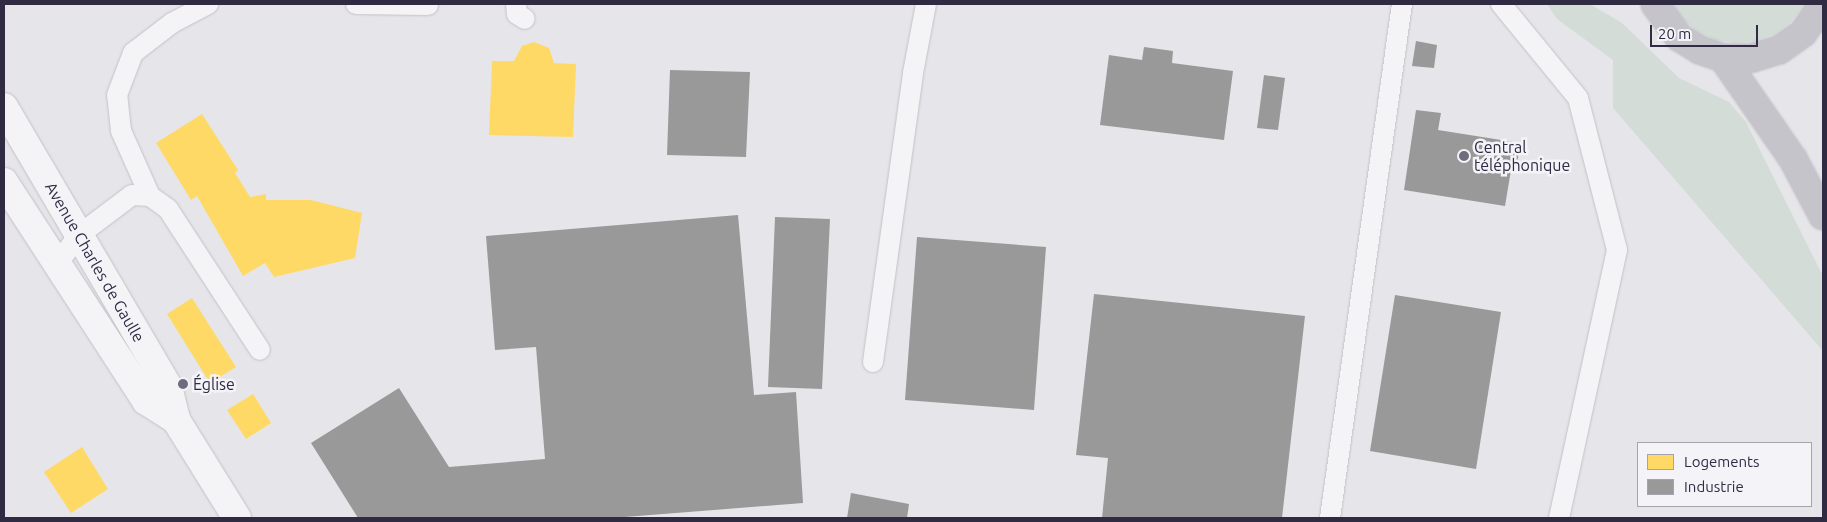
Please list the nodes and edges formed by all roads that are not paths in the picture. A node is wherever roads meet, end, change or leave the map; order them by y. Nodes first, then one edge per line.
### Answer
1 (208, 4) edge
2 (356, 4) edge
3 (926, 4) edge
4 (1402, 4) edge
5 (1501, 4) edge
6 (428, 5) edge
7 (1651, 7) edge
8 (1822, 7) edge
9 (1823, 41) edge
10 (1723, 58) junction
11 (4, 107) edge
12 (4, 182) edge
13 (150, 196) junction
14 (1823, 216) edge
15 (79, 235) junction
16 (57, 264) junction
17 (260, 350) dead end
18 (873, 362) dead end
19 (176, 420) junction
20 (237, 518) edge
21 (1330, 518) edge
22 (1559, 518) edge

1 - 13 lane
2 - 6 lane
3 - 18 lane
4 - 21 lane
5 - 22 lane
7 - 10 main road
8 - 9 main road
8 - 10 main road
10 - 14 main road
11 - 15 street, Avenue Charles de Gaulle
12 - 16 street, Avenue Charles de Gaulle
13 - 15 lane
13 - 17 lane
15 - 16 lane
15 - 19 street, Avenue Charles de Gaulle
16 - 19 street, Avenue Charles de Gaulle
19 - 20 street, Avenue Charles de Gaulle

